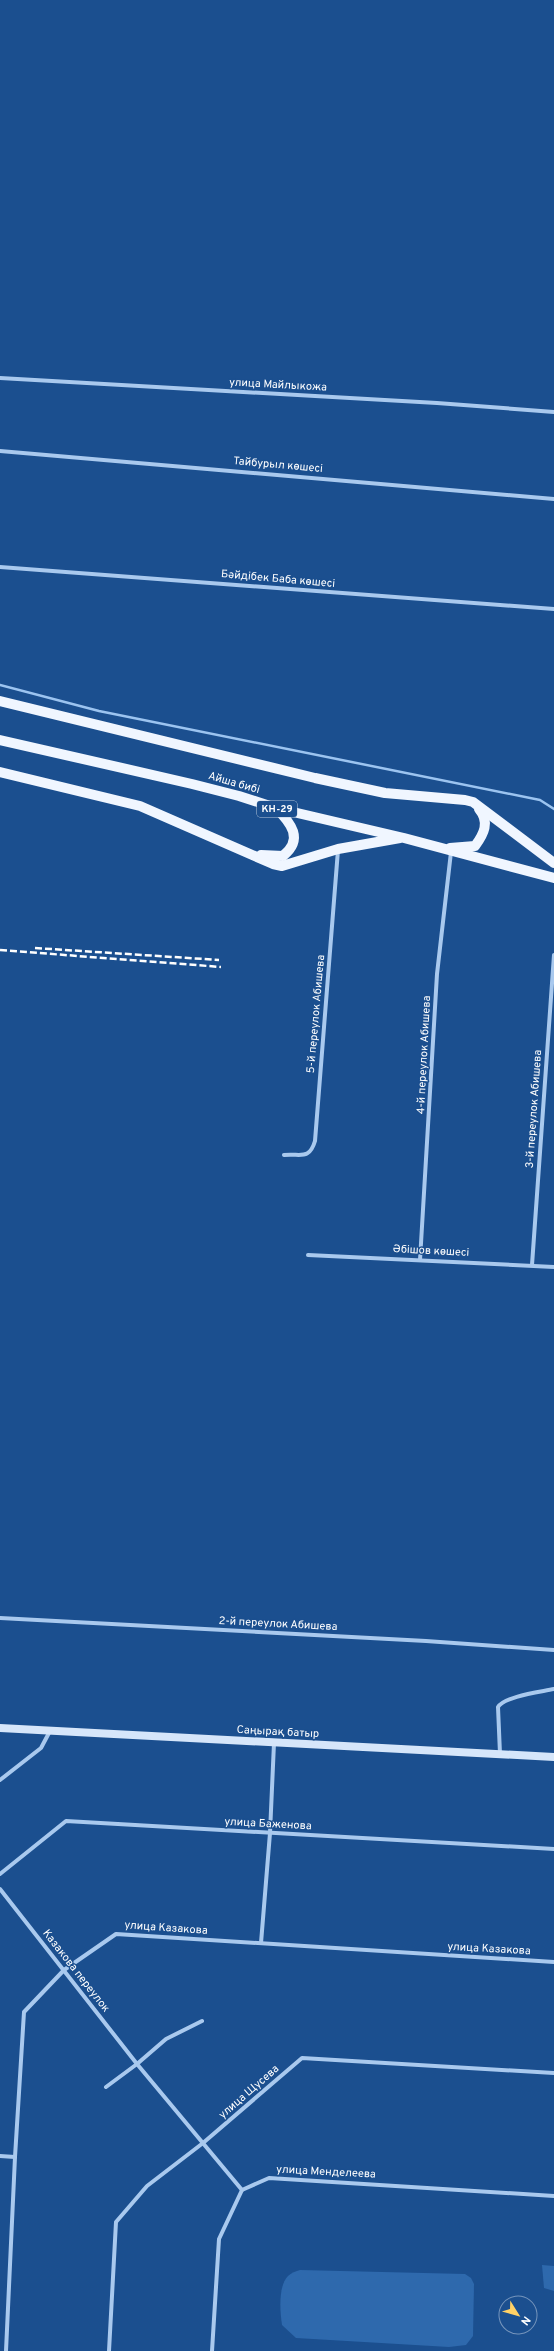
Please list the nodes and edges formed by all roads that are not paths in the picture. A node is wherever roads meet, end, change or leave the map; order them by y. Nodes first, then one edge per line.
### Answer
1 (0, 378) edge
2 (554, 412) edge
3 (0, 451) edge
4 (554, 499) edge
5 (0, 567) edge
6 (554, 609) edge
7 (0, 701) edge
8 (0, 740) edge
9 (0, 772) edge
10 (473, 802) junction
11 (276, 808) junction
12 (404, 838) junction
13 (338, 849) junction
14 (447, 850) junction
15 (248, 853) junction
16 (554, 863) edge
17 (554, 878) edge
18 (554, 955) edge
19 (284, 1155) dead end
20 (308, 1255) dead end
21 (420, 1260) junction
22 (532, 1265) junction
23 (554, 1267) edge
24 (0, 1618) edge
25 (554, 1650) edge
26 (554, 1689) edge
27 (0, 1728) edge
28 (50, 1730) junction
29 (274, 1743) junction
30 (500, 1754) junction
31 (554, 1757) edge
32 (0, 1780) edge
33 (270, 1833) junction
34 (554, 1849) edge
35 (0, 1874) edge
36 (0, 1889) edge
37 (261, 1943) junction
38 (554, 1962) edge
39 (64, 1970) junction
40 (202, 2021) dead end
41 (137, 2064) junction
42 (554, 2073) edge
43 (106, 2087) dead end
44 (203, 2143) junction
45 (0, 2156) edge
46 (15, 2157) junction
47 (242, 2190) junction
48 (554, 2196) edge
49 (6, 2351) edge
50 (109, 2351) edge
51 (212, 2351) edge

1 - 2 street, улица Майлыкожа
3 - 4 street, Тайбурыл көшесі
5 - 6 street, Бәйдібек Баба көшесі
7 - 10 main road
8 - 11 main road, Айша бибі / КН-29
9 - 15 main road
10 - 14 main road
10 - 16 main road
11 - 12 main road, Айша бибі / КН-29
11 - 15 main road
12 - 13 main road
12 - 14 main road, Айша бибі / КН-29
13 - 15 main road
13 - 19 street, 5-й переулок Абишева
14 - 17 main road, Айша бибі / КН-29
14 - 21 street, 4-й переулок Абишева
18 - 22 street, 3-й переулок Абишева
20 - 21 street, Әбішов көшесі
21 - 22 street, Әбішов көшесі
22 - 23 street, Әбішов көшесі
24 - 25 street, 2-й переулок Абишева
26 - 30 street
27 - 28 street, Саңырақ батыр
28 - 29 street, Саңырақ батыр
28 - 32 street
29 - 30 street, Саңырақ батыр
29 - 33 street
30 - 31 street, Саңырақ батыр
33 - 34 street, улица Баженова
33 - 35 street, улица Баженова
33 - 37 street
36 - 39 street, Казакова переулок
37 - 38 street, улица Казакова
37 - 39 street, улица Казакова
39 - 41 street, Казакова переулок
39 - 46 street, улица Казакова
40 - 41 street
41 - 43 street
41 - 44 street, Казакова переулок
42 - 44 street, улица Щусева
44 - 47 street, Казакова переулок
44 - 50 street, улица Щусева
45 - 46 street
46 - 49 street, улица Казакова
47 - 48 street, улица Менделеева
47 - 51 street

